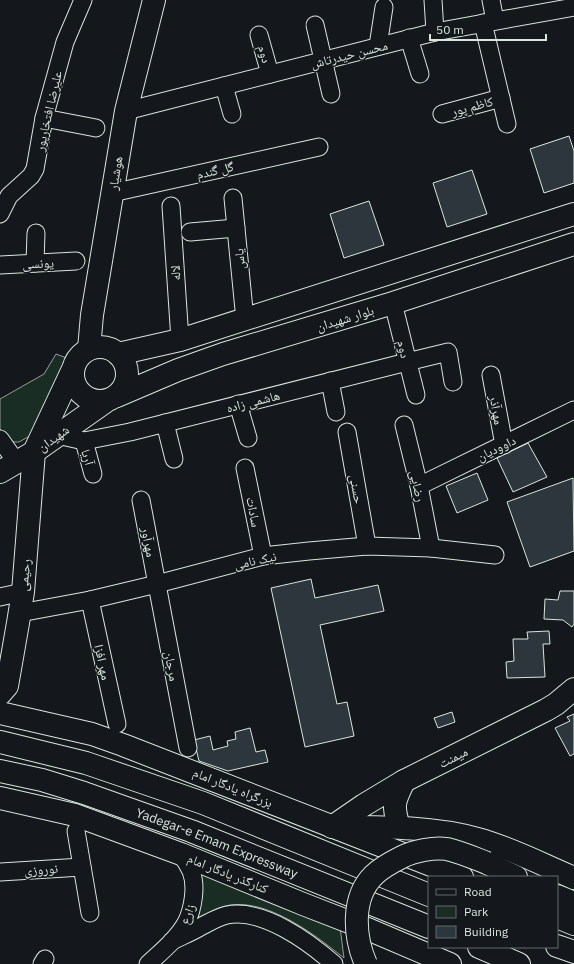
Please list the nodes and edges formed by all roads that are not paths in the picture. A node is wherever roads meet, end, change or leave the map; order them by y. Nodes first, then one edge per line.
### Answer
1 (83, 0) edge
2 (154, 0) edge
3 (433, 0) edge
4 (491, 0) edge
5 (574, 6) edge
6 (384, 7) dead end
7 (489, 22) junction
8 (315, 25) dead end
9 (435, 32) junction
10 (259, 35) dead end
11 (409, 38) junction
12 (378, 46) junction
13 (323, 60) junction
14 (270, 74) junction
15 (420, 74) dead end
16 (224, 86) junction
17 (331, 94) dead end
18 (501, 98) junction
19 (126, 111) junction
20 (232, 114) dead end
21 (442, 114) dead end
22 (44, 118) junction
23 (507, 124) dead end
24 (96, 128) dead end
25 (319, 147) dead end
26 (112, 193) junction
27 (234, 198) dead end
28 (171, 206) dead end
29 (0, 214) edge
30 (574, 214) edge
31 (236, 228) junction
32 (190, 232) dead end
33 (36, 233) dead end
34 (574, 244) edge
35 (76, 261) dead end
36 (35, 263) junction
37 (0, 265) edge
38 (393, 303) junction
39 (245, 320) junction
40 (180, 340) junction
41 (89, 349) junction
42 (118, 354) junction
43 (407, 362) junction
44 (73, 369) junction
45 (491, 375) dead end
46 (330, 381) junction
47 (453, 382) dead end
48 (416, 395) dead end
49 (111, 399) junction
50 (238, 404) junction
51 (336, 412) dead end
52 (572, 416) edge
53 (165, 423) junction
54 (404, 425) dead end
55 (347, 432) dead end
56 (57, 435) junction
57 (248, 438) dead end
58 (0, 439) edge
59 (84, 441) junction
60 (504, 444) junction
61 (174, 460) dead end
62 (17, 462) edge
63 (245, 468) dead end
64 (93, 474) dead end
65 (0, 477) edge
66 (419, 486) junction
67 (141, 500) dead end
68 (30, 501) junction
69 (367, 546) junction
70 (431, 548) junction
71 (495, 555) dead end
72 (263, 556) junction
73 (157, 584) junction
74 (22, 592) junction
75 (0, 598) edge
76 (90, 600) junction
77 (20, 613) junction
78 (574, 689) edge
79 (0, 694) edge
80 (0, 713) edge
81 (117, 724) dead end
82 (0, 742) edge
83 (188, 748) dead end
84 (0, 772) edge
85 (404, 781) junction
86 (0, 798) edge
87 (332, 827) junction
88 (399, 827) junction
89 (76, 830) dead end
90 (181, 854) junction
91 (82, 867) junction
92 (0, 872) edge
93 (459, 876) edge
94 (514, 876) edge
95 (574, 878) edge
96 (428, 895) edge
97 (558, 896) edge
98 (574, 903) edge
99 (90, 913) dead end
100 (558, 917) edge
101 (574, 924) edge
102 (428, 927) edge
103 (172, 941) junction
104 (558, 946) edge
105 (481, 948) edge
106 (574, 952) edge
107 (148, 964) edge
108 (334, 964) edge
109 (366, 964) edge
110 (450, 964) edge
111 (519, 964) edge

1 - 22 street, علیرضا افتخارپور
2 - 19 main road, هوشیار
3 - 9 street
4 - 7 street, کاظم پور
5 - 7 street, محسن حیدرتاش
6 - 12 street
7 - 9 street, محسن حیدرتاش
7 - 18 street, کاظم پور
8 - 13 street
9 - 11 street, محسن حیدرتاش
10 - 14 street, دوم
11 - 12 street, محسن حیدرتاش
11 - 15 street
12 - 13 street, محسن حیدرتاش
13 - 14 street, محسن حیدرتاش
13 - 17 street
14 - 16 street, محسن حیدرتاش
16 - 19 street, محسن حیدرتاش
16 - 20 street
18 - 21 street, کاظم پور
18 - 23 street, کاظم پور
19 - 26 main road, هوشیار
22 - 24 street
22 - 29 street, علیرضا افتخارپور
25 - 26 street, گل گندم
26 - 41 main road, هوشیار
27 - 31 street, یاس
28 - 40 street, لاله
30 - 39 main road
31 - 32 street
31 - 39 street, یاس
33 - 36 street
34 - 38 main road, بلوار شهیدان
35 - 36 street, یونسی
36 - 37 street, یونسی
38 - 43 street, دوم
38 - 49 main road, بلوار شهیدان
39 - 40 main road
40 - 42 main road
41 - 42 main road
41 - 44 main road
42 - 49 main road
43 - 46 street, هاشمی زاده
43 - 47 street, هاشمی زاده
43 - 48 street, دوم
44 - 49 main road
44 - 62 main road
45 - 60 street, مهرآذر
46 - 50 street, هاشمی زاده
46 - 51 street
49 - 56 main road, شهیدان
50 - 53 street, هاشمی زاده
50 - 57 street
52 - 60 street, داوودیان
53 - 59 street, هاشمی زاده
53 - 61 street
54 - 66 street, رضایی
55 - 69 street, حسنی
56 - 59 street, هاشمی زاده
56 - 62 main road, شهیدان
58 - 62 street
59 - 64 street, آریا
60 - 66 street, داوودیان
62 - 68 main road, رحیمی
63 - 72 street, سادات
65 - 68 main road
66 - 70 street, رضایی
67 - 73 street, مهرآور
68 - 74 main road, رحیمی
69 - 70 street, نیک نامی
69 - 72 street, نیک نامی
70 - 71 street, نیک نامی
72 - 73 street, نیک نامی
73 - 76 street, نیک نامی
73 - 83 street, مرجان
74 - 75 street
74 - 77 main road, رحیمی
76 - 77 street, نیک نامی
76 - 81 street, مهر افزا
77 - 79 main road, رحیمی
78 - 85 main road, میمنت
80 - 87 main road, بزرگراه یادگار امام
82 - 96 main road
84 - 102 main road, Yadegar-e Emam Expressway
85 - 87 main road, میمنت
85 - 88 main road
86 - 90 main road, کنارگذر یادگار امام
87 - 88 main road
87 - 93 main road, بزرگراه یادگار امام
88 - 95 main road
89 - 91 street
90 - 103 street, زارع
90 - 110 main road, کنارگذر یادگار امام
91 - 92 street, نوروزی
91 - 99 street
94 - 109 main road, bridge
97 - 98 main road
100 - 101 main road
103 - 107 street, زارع
103 - 108 street
104 - 106 main road
105 - 111 main road

